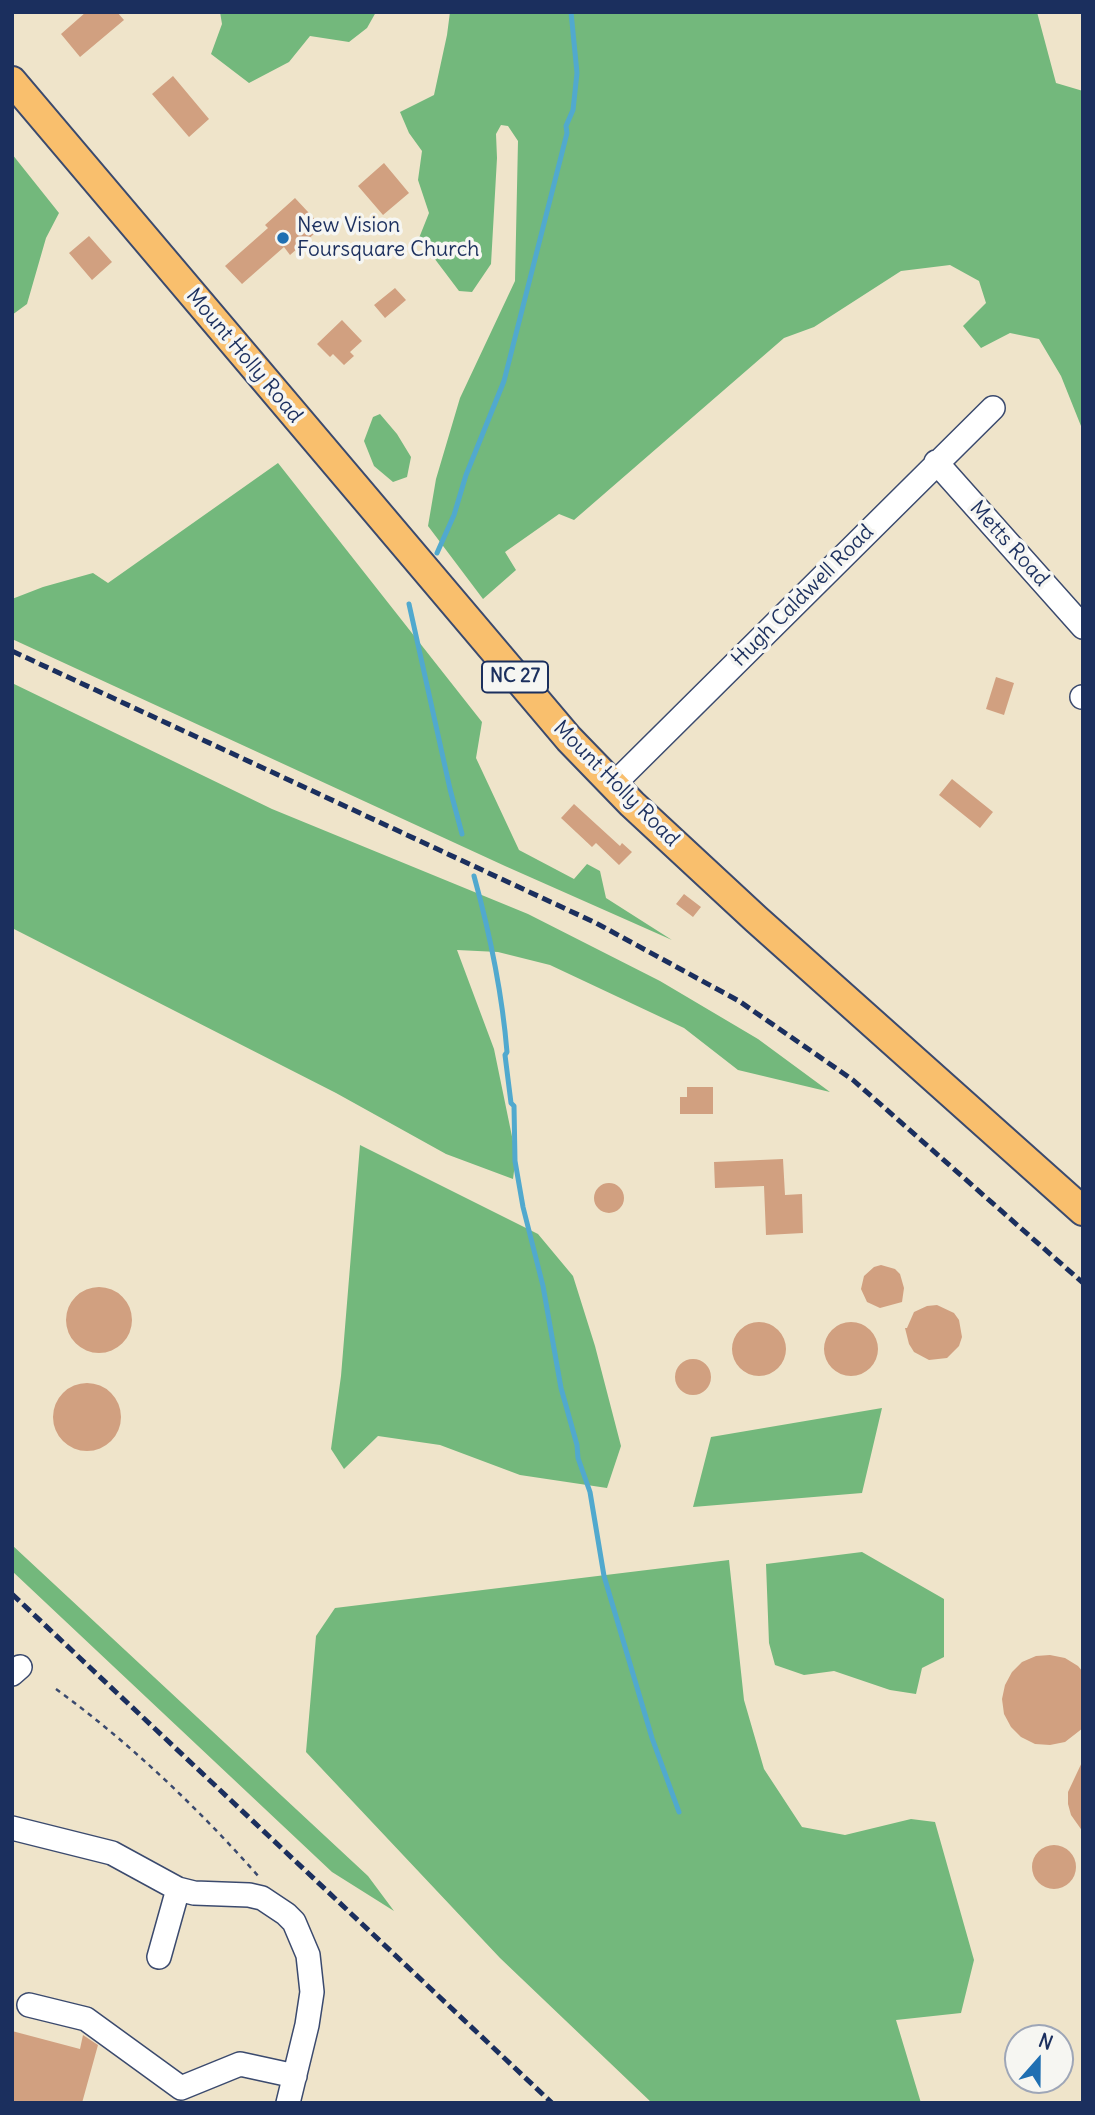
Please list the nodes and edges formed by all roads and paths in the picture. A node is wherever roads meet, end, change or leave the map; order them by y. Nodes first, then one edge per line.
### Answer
1 (12, 81) edge
2 (993, 408) dead end
3 (936, 462) junction
4 (1083, 627) edge
5 (613, 785) junction
6 (1083, 1211) edge
7 (55, 1689) dead end
8 (12, 1828) edge
9 (263, 1881) dead end
10 (178, 1889) junction
11 (159, 1957) dead end
12 (29, 2005) dead end
13 (295, 2076) junction
14 (179, 2095) edge
15 (288, 2103) edge

1 - 5 main road, Mount Holly Road / NC 27
2 - 3 street, Hugh Caldwell Road
3 - 4 street, Metts Road
3 - 5 street, Hugh Caldwell Road
5 - 6 main road, Mount Holly Road / NC 27
7 - 9 path
8 - 10 street
10 - 11 street
10 - 13 street
12 - 14 street
13 - 14 street
13 - 15 street

